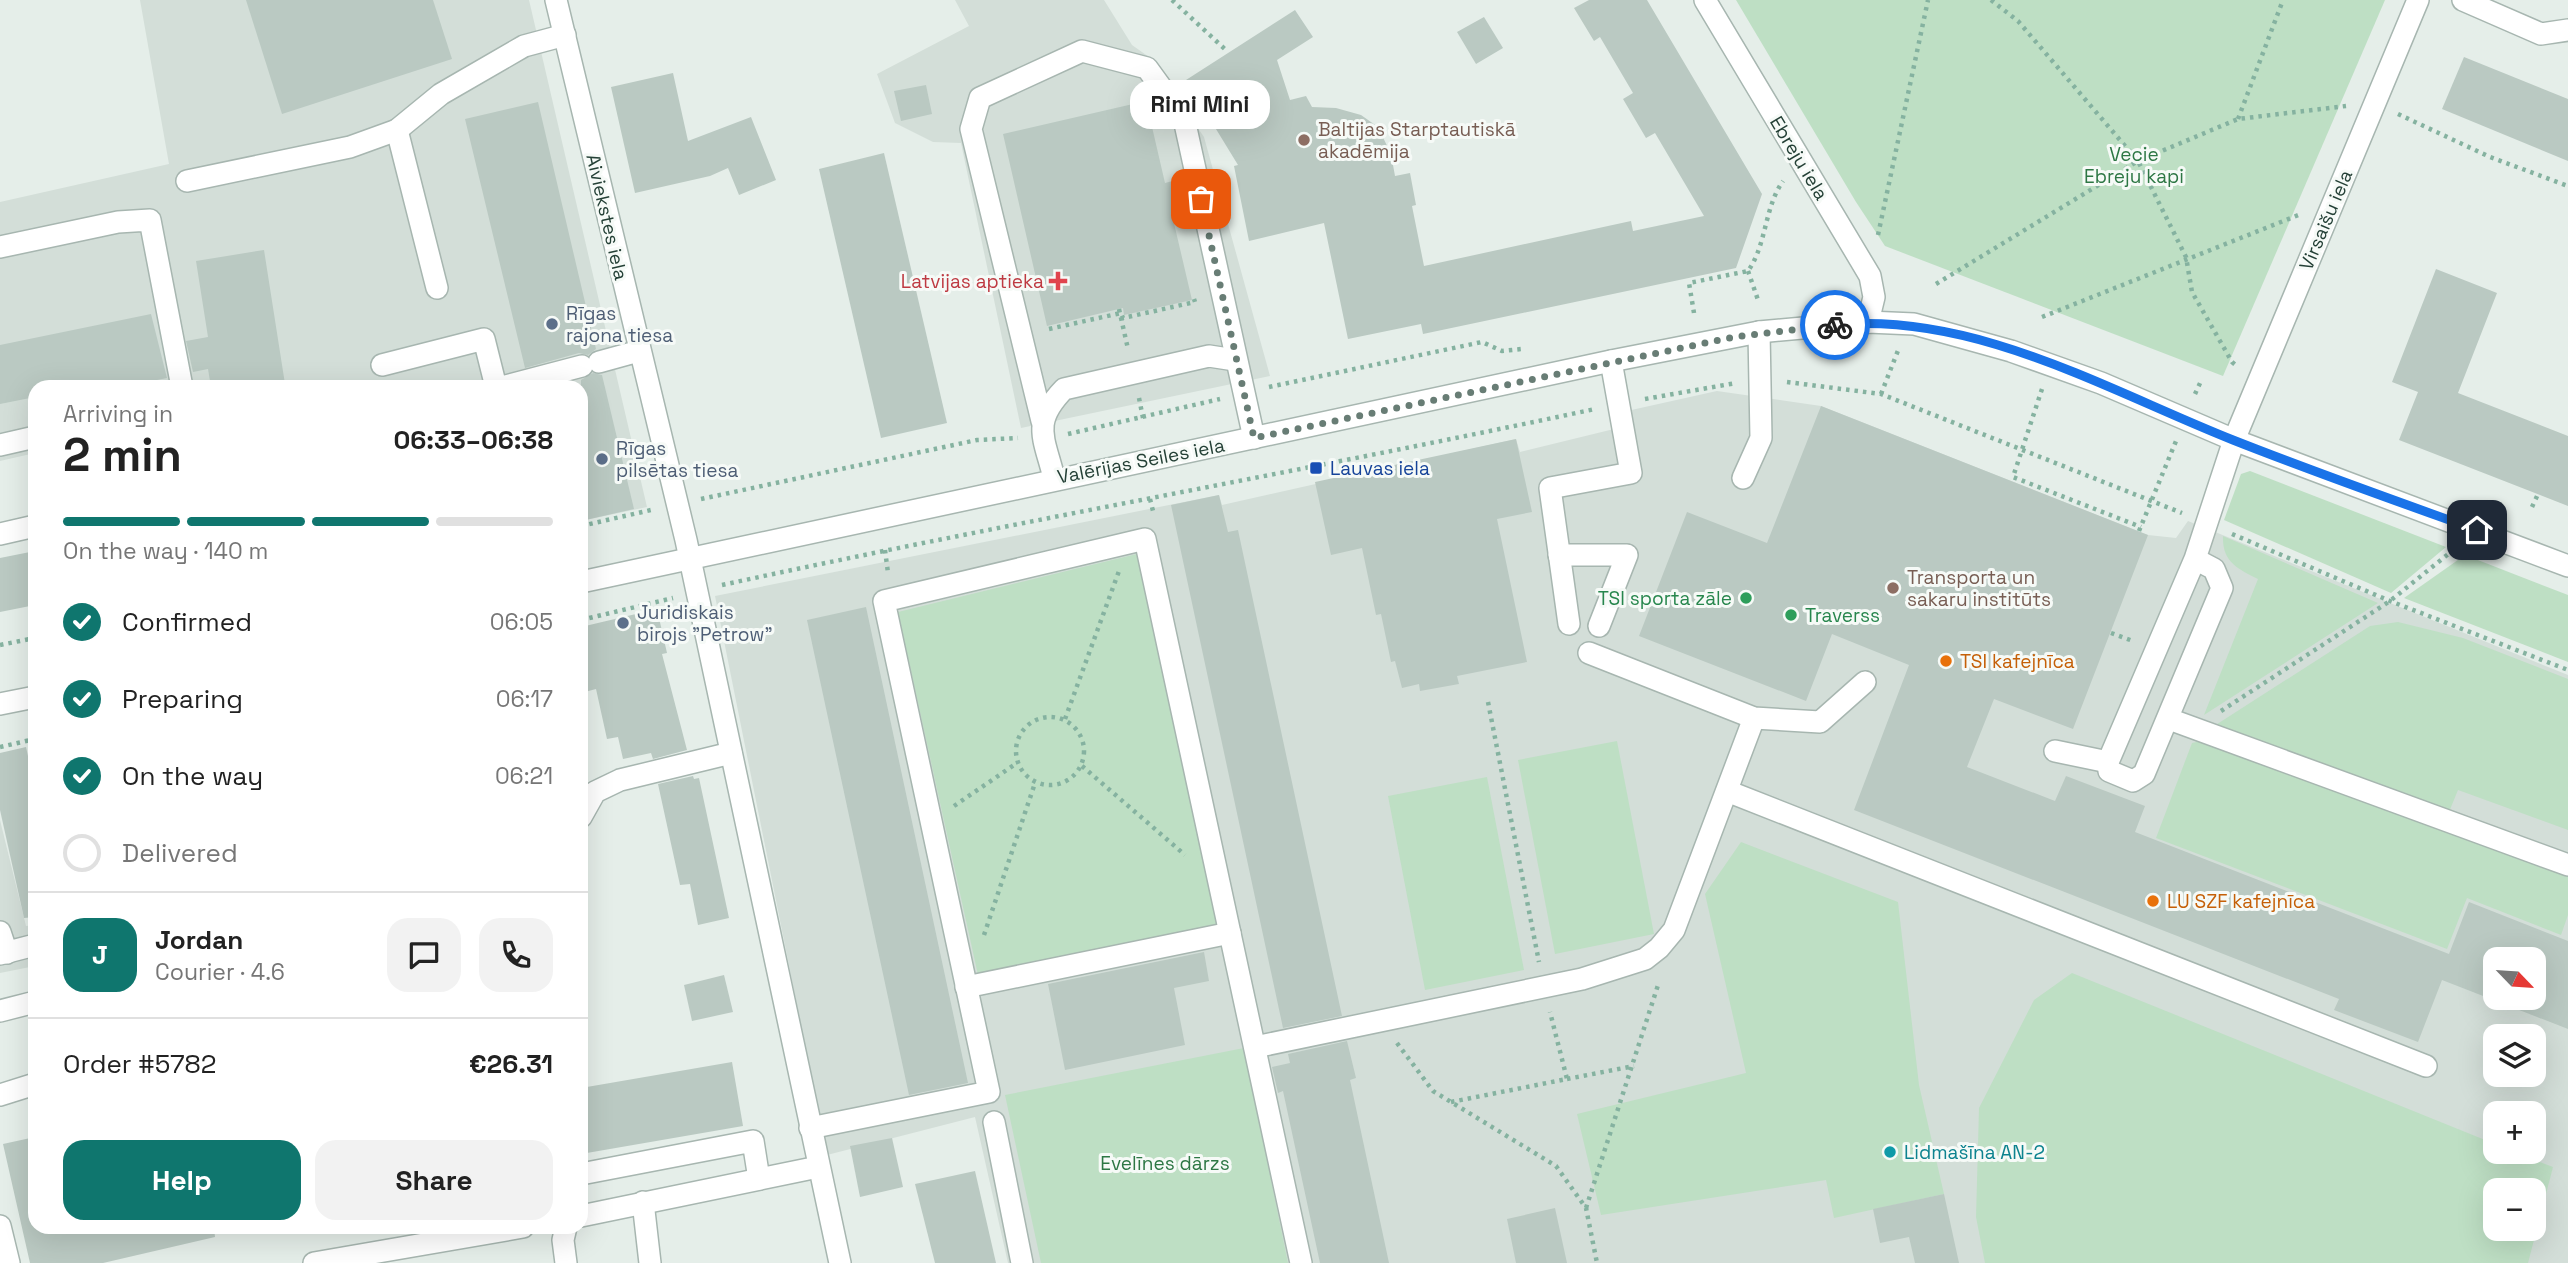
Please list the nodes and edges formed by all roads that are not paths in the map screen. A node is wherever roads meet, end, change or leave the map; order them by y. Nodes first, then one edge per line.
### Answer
1 (556, 0) edge
2 (1705, 0) edge
3 (2418, 0) edge
4 (2463, 0) edge
5 (2568, 30) edge
6 (565, 35) junction
7 (397, 130) junction
8 (187, 181) dead end
9 (0, 247) edge
10 (437, 288) dead end
11 (1868, 322) junction
12 (1759, 332) junction
13 (639, 351) junction
14 (1235, 360) junction
15 (1611, 361) junction
16 (382, 365) dead end
17 (181, 380) edge
18 (494, 380) edge
19 (529, 380) edge
20 (1043, 429) junction
21 (1254, 438) junction
22 (28, 439) edge
23 (2234, 440) junction
24 (0, 445) edge
25 (1054, 478) junction
26 (1743, 478) dead end
27 (28, 528) edge
28 (0, 534) edge
29 (1559, 555) junction
30 (689, 556) junction
31 (2195, 559) junction
32 (2568, 566) edge
33 (588, 580) edge
34 (1569, 624) dead end
35 (1599, 626) dead end
36 (1589, 653) dead end
37 (1865, 682) dead end
38 (28, 698) edge
39 (0, 704) edge
40 (1754, 718) junction
41 (2169, 719) junction
42 (2055, 751) dead end
43 (731, 753) junction
44 (2108, 762) junction
45 (1727, 791) junction
46 (588, 804) edge
47 (2568, 865) edge
48 (0, 932) edge
49 (1230, 933) junction
50 (28, 948) edge
51 (3, 953) edge
52 (966, 987) junction
53 (28, 1004) edge
54 (0, 1011) edge
55 (1255, 1047) junction
56 (2426, 1066) dead end
57 (28, 1086) edge
58 (0, 1095) edge
59 (994, 1122) dead end
60 (810, 1128) junction
61 (818, 1167) junction
62 (588, 1173) edge
63 (760, 1179) junction
64 (643, 1202) junction
65 (588, 1214) edge
66 (0, 1226) edge
67 (482, 1234) edge
68 (564, 1234) edge
69 (9, 1263) edge
70 (314, 1263) edge
71 (566, 1263) edge
72 (649, 1263) edge
73 (840, 1263) edge
74 (1022, 1263) edge
75 (1301, 1263) edge

1 - 6 street, Aiviekstes iela
2 - 11 street, Ebreju iela
3 - 23 street, Virsaišu iela
4 - 5 street
6 - 7 street
6 - 13 street, Aiviekstes iela
7 - 8 street
7 - 10 street
9 - 17 street
11 - 12 street, Valērijas Seiles iela
11 - 23 street
12 - 15 street, Valērijas Seiles iela
12 - 26 street
13 - 19 street
13 - 30 street, Aiviekstes iela
14 - 20 street
14 - 20 street
14 - 21 street
15 - 21 street, Valērijas Seiles iela
15 - 29 street
16 - 18 street
20 - 25 street
21 - 25 street, Valērijas Seiles iela
22 - 24 street
23 - 31 street, Virsaišu iela
23 - 32 street
25 - 30 street, Valērijas Seiles iela
27 - 28 street
29 - 34 street
29 - 35 street
30 - 33 street, Valērijas Seiles iela
30 - 43 street, Aiviekstes iela
31 - 41 street
31 - 44 street, Virsaišu iela
36 - 40 street
37 - 40 street
38 - 39 street
40 - 45 street
41 - 44 street
41 - 47 street
42 - 44 street
43 - 46 street
43 - 60 street, Aiviekstes iela
45 - 55 street
45 - 56 street
48 - 51 street
49 - 52 street
49 - 52 street
49 - 55 street
50 - 51 street
52 - 60 street
53 - 54 street
55 - 75 street
57 - 58 street
59 - 74 street
60 - 61 street, Aiviekstes iela
61 - 63 street
61 - 73 street, Aiviekstes iela
62 - 63 street
63 - 64 street
64 - 65 street
64 - 72 street
66 - 69 street
67 - 70 street
68 - 71 street

